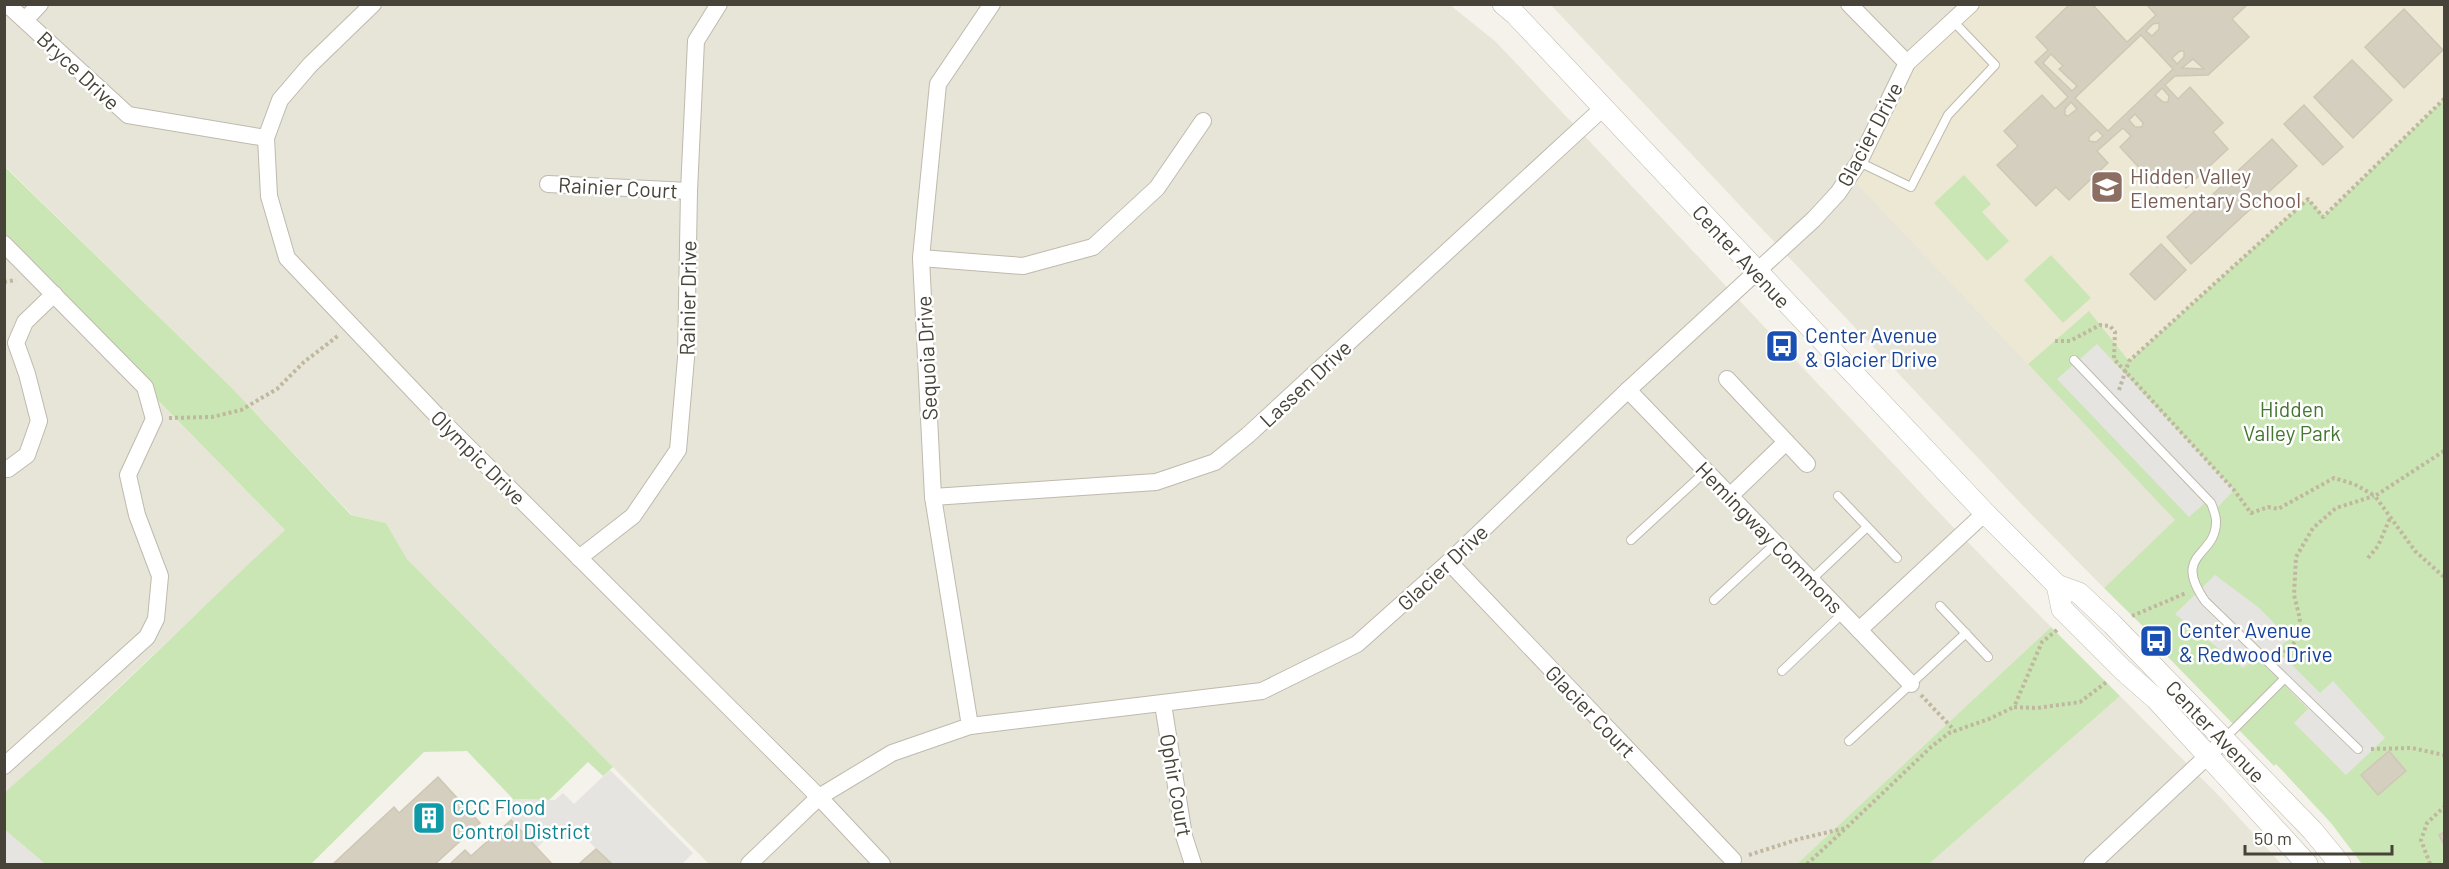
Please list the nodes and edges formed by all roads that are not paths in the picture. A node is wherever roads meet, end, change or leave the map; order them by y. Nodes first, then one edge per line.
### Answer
1 (7, 4) edge
2 (39, 4) edge
3 (373, 4) edge
4 (719, 4) edge
5 (992, 4) edge
6 (1503, 4) edge
7 (1849, 4) edge
8 (1971, 4) edge
9 (25, 20) junction
10 (1953, 21) junction
11 (1907, 63) junction
12 (1603, 108) junction
13 (1203, 121) dead end
14 (266, 138) junction
15 (1858, 162) junction
16 (548, 184) dead end
17 (689, 191) junction
18 (4, 244) edge
19 (921, 258) junction
20 (1757, 272) junction
21 (54, 294) junction
22 (2074, 360) dead end
23 (1727, 379) dead end
24 (1628, 390) junction
25 (1786, 442) junction
26 (1807, 464) dead end
27 (4, 468) edge
28 (1706, 471) junction
29 (1730, 496) junction
30 (1838, 496) dead end
31 (933, 497) junction
32 (1985, 513) junction
33 (1867, 527) junction
34 (1631, 540) dead end
35 (1776, 543) junction
36 (579, 558) junction
37 (1897, 558) dead end
38 (1449, 562) junction
39 (1811, 580) junction
40 (2057, 585) junction
41 (1714, 600) dead end
42 (1940, 606) dead end
43 (1843, 613) junction
44 (1859, 630) junction
45 (1965, 633) junction
46 (1988, 657) dead end
47 (1782, 671) dead end
48 (2284, 679) junction
49 (1911, 684) junction
50 (1163, 704) junction
51 (970, 726) junction
52 (1849, 741) dead end
53 (2216, 747) junction
54 (2358, 749) road end
55 (4, 766) edge
56 (819, 797) junction
57 (1733, 860) road end
58 (749, 864) edge
59 (882, 864) edge
60 (1193, 864) edge
61 (2092, 864) edge
62 (2307, 864) edge
63 (2340, 864) edge

1 - 9 street, Bryce Drive
2 - 9 street
3 - 14 street, Olympic Drive
4 - 17 street, Rainier Drive
5 - 19 street, Sequoia Drive
6 - 12 street, Center Avenue
7 - 11 street
8 - 10 street, Glacier Drive
9 - 14 street, Bryce Drive
10 - 11 street, Glacier Drive
10 - 15 lane
11 - 15 street, Glacier Drive
12 - 20 street, Center Avenue
12 - 31 street, Lassen Drive
13 - 19 street
14 - 36 street, Olympic Drive
15 - 20 street, Glacier Drive
16 - 17 street, Rainier Court
17 - 36 street, Rainier Drive
18 - 21 street
19 - 31 street, Sequoia Drive
20 - 24 street, Glacier Drive
20 - 32 street, Center Avenue
21 - 27 street
21 - 55 street
22 - 48 lane
23 - 25 street
24 - 28 street, Hemingway Commons
24 - 38 street, Glacier Drive
25 - 26 street
25 - 29 street
28 - 29 street, Hemingway Commons
28 - 34 lane
29 - 35 street, Hemingway Commons
30 - 33 lane
31 - 51 street, Sequoia Drive
32 - 40 street, Center Avenue
32 - 44 street
33 - 37 lane
33 - 39 lane
35 - 39 street, Hemingway Commons
35 - 41 lane
36 - 56 street, Olympic Drive
38 - 50 street, Glacier Drive
38 - 57 street, Glacier Court
39 - 43 street, Hemingway Commons
40 - 53 street, Center Avenue
40 - 53 street, Center Avenue
42 - 45 lane
43 - 44 street, Hemingway Commons
43 - 47 lane
44 - 49 street, Hemingway Commons
45 - 46 lane
45 - 49 lane
48 - 53 lane
48 - 54 lane
49 - 52 lane
50 - 51 street, Glacier Drive
50 - 60 street, Ophir Court
51 - 56 street, Glacier Drive
53 - 61 street
53 - 62 street, Center Avenue
53 - 63 street, Center Avenue
56 - 58 street, Glacier Drive
56 - 59 street, Olympic Drive

